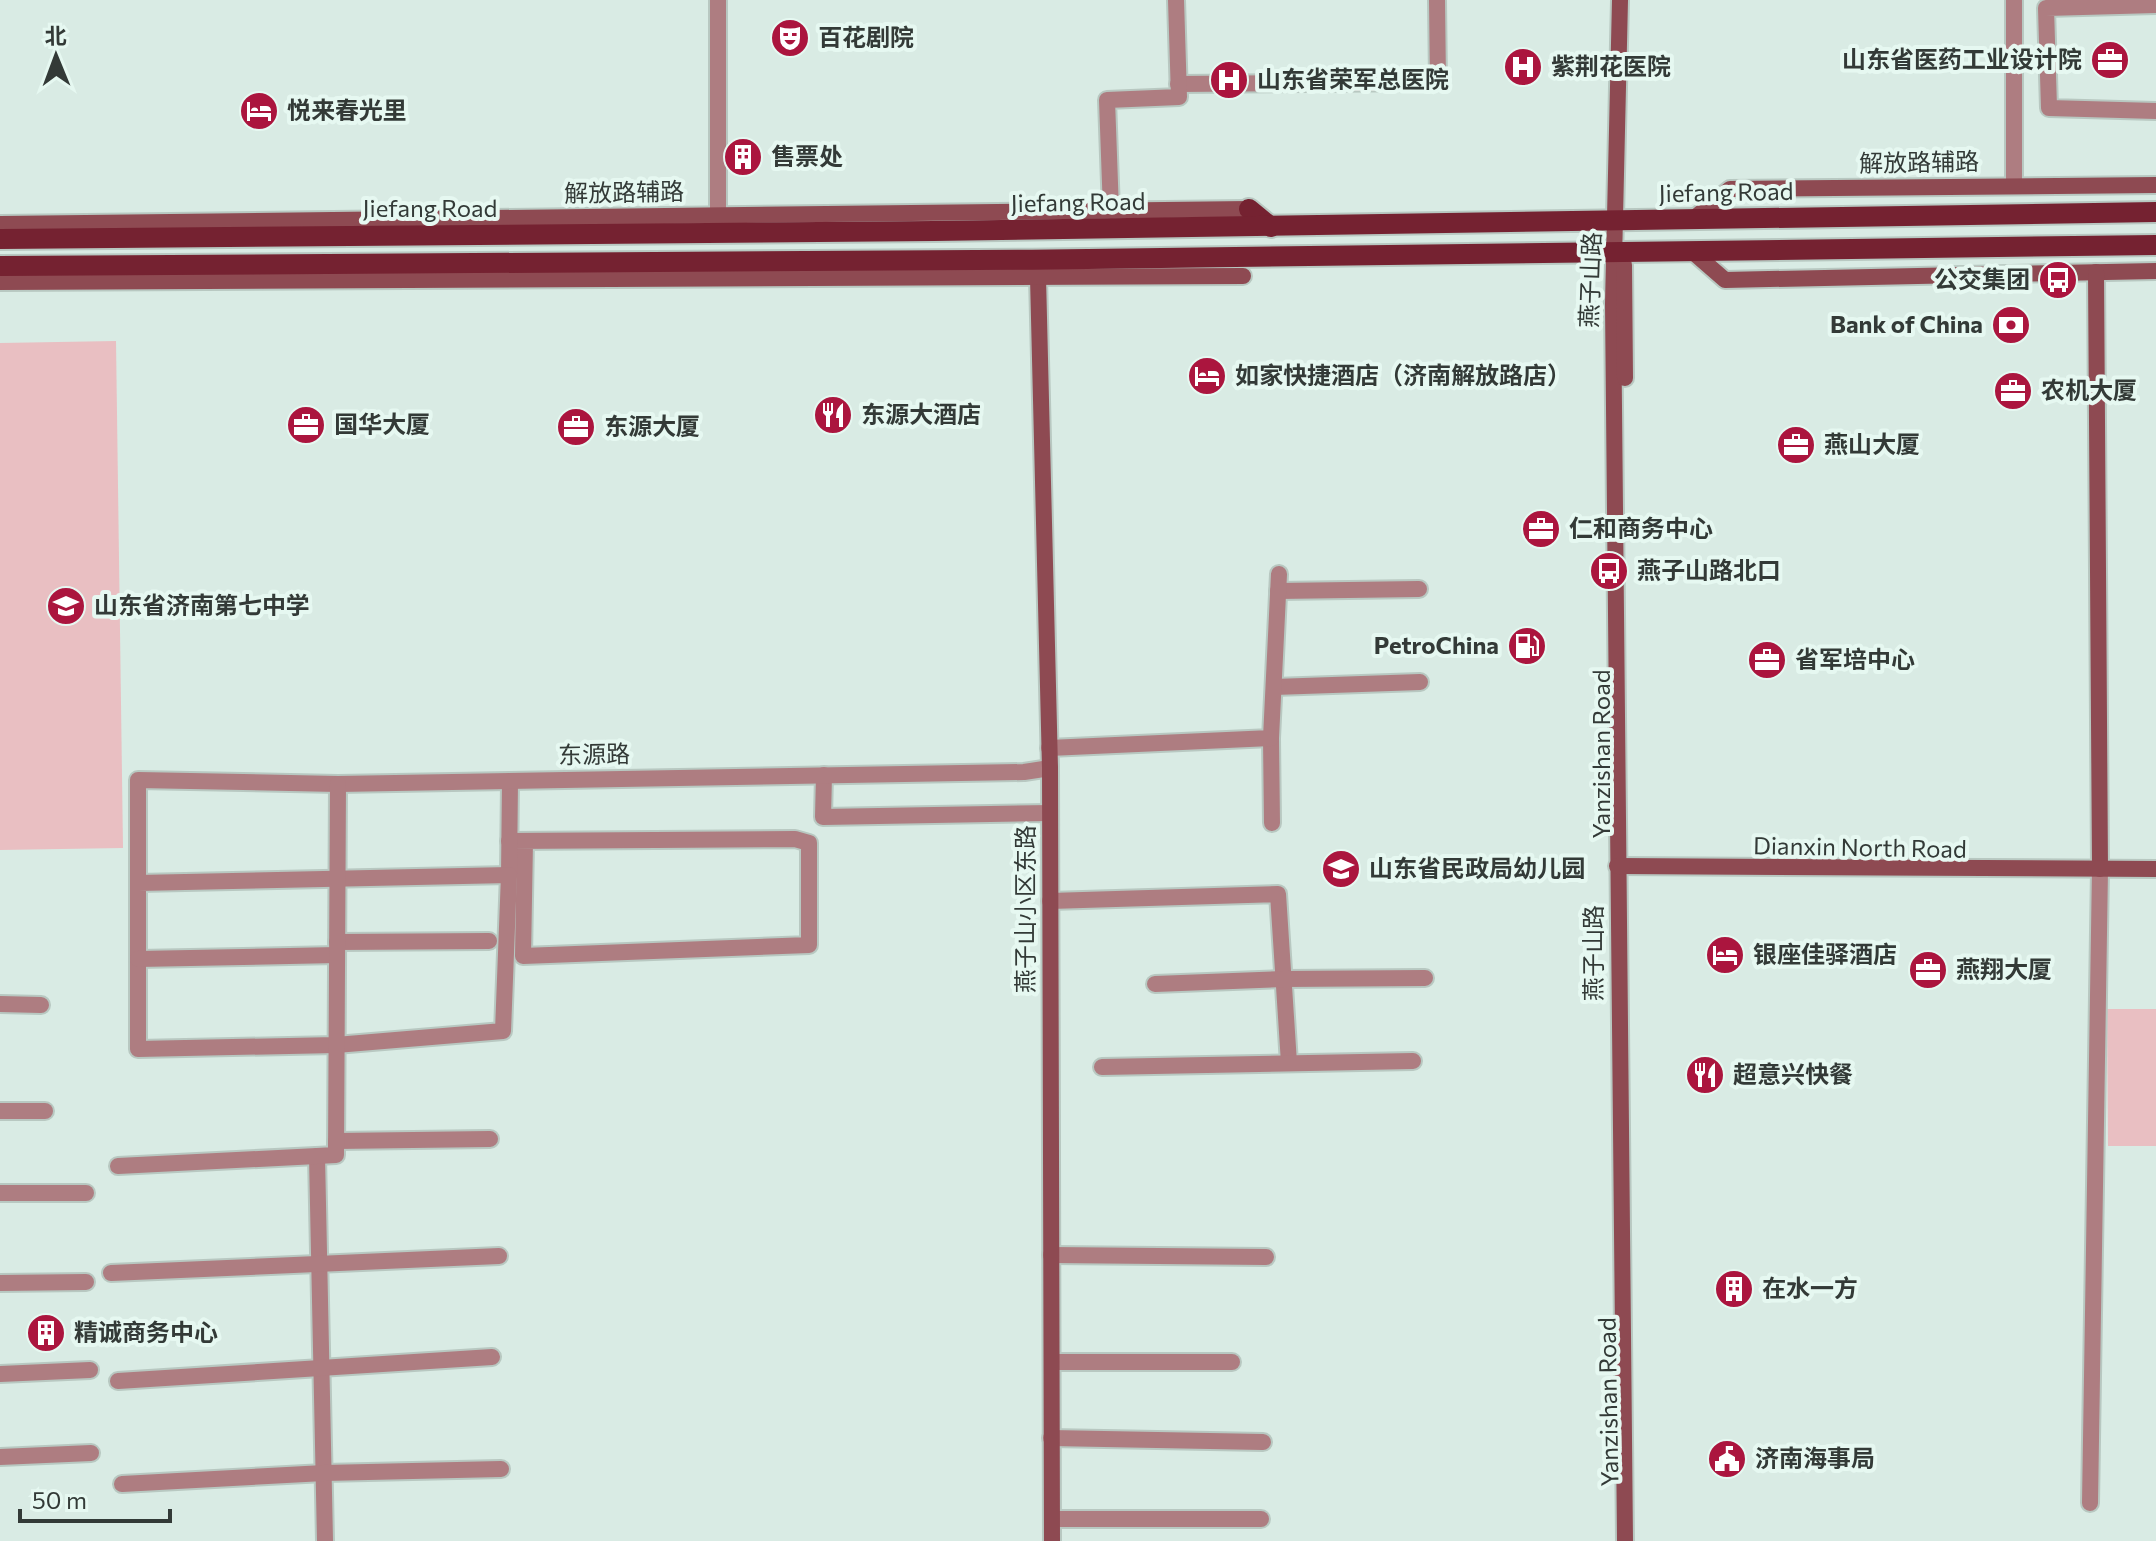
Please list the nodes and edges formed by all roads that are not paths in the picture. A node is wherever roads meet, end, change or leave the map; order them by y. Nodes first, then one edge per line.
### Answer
1 (718, 0) edge
2 (1176, 0) edge
3 (1437, 0) edge
4 (1620, 0) edge
5 (2014, 0) edge
6 (2156, 5) edge
7 (1178, 84) junction
8 (2156, 111) edge
9 (2156, 185) edge
10 (2014, 186) junction
11 (1249, 209) joint
12 (1111, 211) junction
13 (2156, 212) edge
14 (718, 216) junction
15 (1617, 220) junction
16 (1692, 220) junction
17 (0, 224) edge
18 (1271, 227) junction
19 (0, 239) edge
20 (2156, 245) edge
21 (1694, 253) junction
22 (1618, 255) junction
23 (1270, 259) junction
24 (0, 266) edge
25 (2156, 271) edge
26 (2096, 272) junction
27 (1243, 276) joint
28 (1038, 277) junction
29 (0, 282) edge
30 (1419, 589) dead end
31 (1420, 682) dead end
32 (1274, 687) junction
33 (1271, 738) junction
34 (1049, 748) junction
35 (1050, 768) junction
36 (824, 775) junction
37 (510, 781) junction
38 (338, 784) junction
39 (1050, 813) junction
40 (1272, 823) dead end
41 (517, 841) junction
42 (1622, 868) junction
43 (2100, 869) junction
44 (2156, 869) edge
45 (509, 875) junction
46 (337, 877) junction
47 (138, 883) junction
48 (1050, 901) junction
49 (489, 941) dead end
50 (337, 949) junction
51 (138, 959) junction
52 (1425, 978) dead end
53 (1284, 979) junction
54 (1155, 984) dead end
55 (0, 1004) edge
56 (41, 1005) dead end
57 (336, 1045) junction
58 (1413, 1061) dead end
59 (1289, 1063) junction
60 (1102, 1067) dead end
61 (0, 1111) edge
62 (45, 1111) dead end
63 (490, 1139) dead end
64 (336, 1141) junction
65 (317, 1156) junction
66 (118, 1166) dead end
67 (0, 1193) edge
68 (86, 1193) dead end
69 (1051, 1255) junction
70 (499, 1256) dead end
71 (1266, 1257) dead end
72 (320, 1264) junction
73 (111, 1273) dead end
74 (86, 1282) dead end
75 (0, 1283) edge
76 (492, 1357) dead end
77 (1052, 1362) junction
78 (1232, 1362) dead end
79 (322, 1368) junction
80 (90, 1370) dead end
81 (0, 1374) edge
82 (118, 1381) dead end
83 (1051, 1438) junction
84 (1263, 1442) dead end
85 (91, 1453) dead end
86 (0, 1457) edge
87 (501, 1469) dead end
88 (324, 1473) junction
89 (122, 1484) dead end
90 (2090, 1503) dead end
91 (1052, 1519) junction
92 (1261, 1519) dead end
93 (325, 1541) edge
94 (1052, 1541) edge
95 (1625, 1541) edge
96 (1634, 1541) edge

1 - 14 street
2 - 7 street
3 - 7 street
4 - 15 street, 燕子山路
5 - 10 street
6 - 8 street
7 - 12 street
9 - 10 street, 解放路辅路
10 - 16 street, 解放路辅路
11 - 12 street, 解放路辅路
11 - 18 main road
12 - 14 street, 解放路辅路
13 - 16 main road, Jiefang Road
14 - 17 street, 解放路辅路
15 - 16 main road, Jiefang Road
15 - 18 main road, Jiefang Road
15 - 22 street, 燕子山路
18 - 19 main road, Jiefang Road
20 - 21 main road
21 - 22 main road
21 - 26 street
22 - 23 main road
22 - 42 street, 燕子山路
23 - 24 main road
23 - 27 main road
25 - 26 street
26 - 43 street
27 - 28 street
28 - 29 street
28 - 34 street, 燕子山小区东路
30 - 32 street
31 - 32 street
32 - 33 street
33 - 34 street
33 - 40 street
34 - 35 street, 燕子山小区东路
35 - 36 street, 东源路
35 - 39 street, 燕子山小区东路
36 - 37 street, 东源路
36 - 39 street
37 - 38 street, 东源路
37 - 41 street
38 - 46 street
38 - 47 street, 东源路
39 - 48 street, 燕子山小区东路
41 - 41 street
41 - 45 street
42 - 43 street, Dianxin North Road
42 - 95 street, 燕子山路
42 - 96 street, Yanzishan Road
43 - 44 street, Dianxin North Road
43 - 90 street
45 - 46 street
45 - 57 street
46 - 47 street
46 - 50 street
47 - 51 street
48 - 53 street
48 - 69 street, 燕子山小区东路
49 - 50 street
50 - 51 street
50 - 57 street
51 - 57 street
52 - 53 street
53 - 54 street
53 - 59 street
55 - 56 street
57 - 64 street
58 - 59 street
59 - 60 street
61 - 62 street
63 - 64 street
64 - 65 street
65 - 66 street
65 - 72 street
67 - 68 street
69 - 71 street
69 - 77 street, 燕子山小区东路
70 - 72 street
72 - 73 street
72 - 79 street
74 - 75 street
76 - 79 street
77 - 78 street
77 - 83 street, 燕子山小区东路
79 - 82 street
79 - 88 street
80 - 81 street
83 - 84 street
83 - 91 street, 燕子山小区东路
85 - 86 street
87 - 88 street
88 - 89 street
88 - 93 street
91 - 92 street
91 - 94 street, 燕子山小区东路

